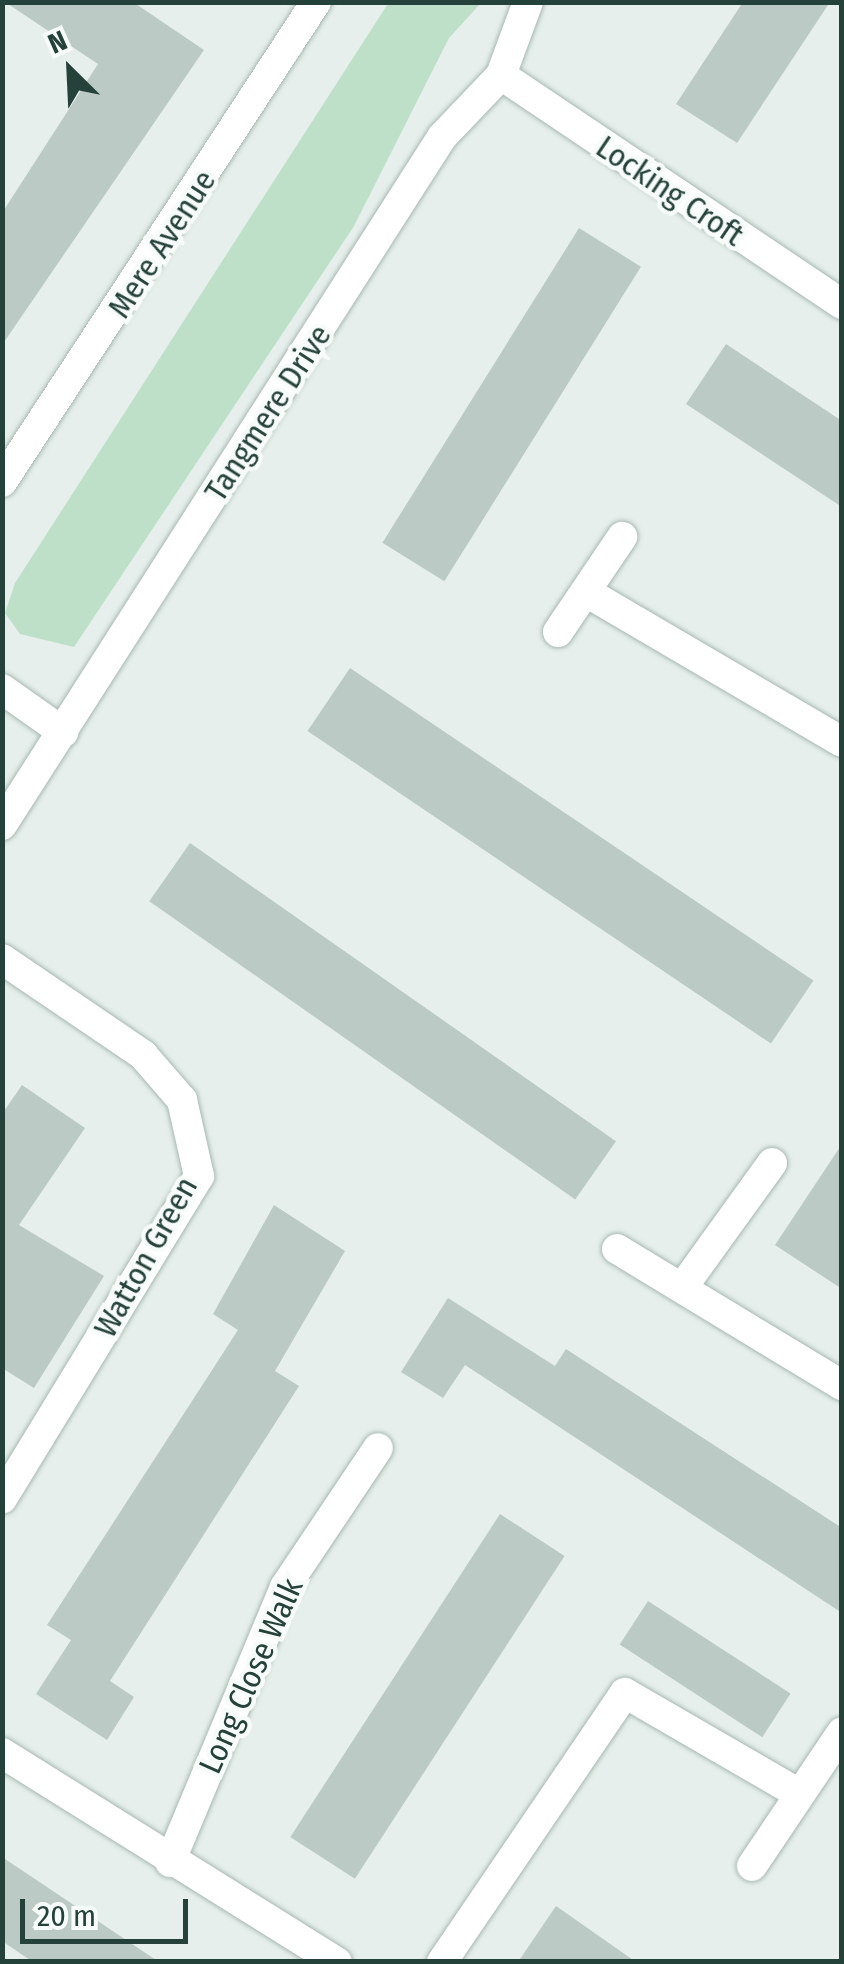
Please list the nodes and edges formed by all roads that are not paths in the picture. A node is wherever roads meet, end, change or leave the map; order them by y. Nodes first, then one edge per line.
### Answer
1 (528, 2) edge
2 (316, 3) edge
3 (501, 75) junction
4 (842, 304) edge
5 (2, 482) edge
6 (622, 536) dead end
7 (588, 593) junction
8 (558, 632) dead end
9 (2, 689) edge
10 (63, 732) junction
11 (842, 742) edge
12 (2, 825) edge
13 (2, 959) edge
14 (772, 1162) dead end
15 (618, 1249) dead end
16 (682, 1288) junction
17 (842, 1386) edge
18 (378, 1448) dead end
19 (2, 1499) edge
20 (842, 1732) edge
21 (2, 1753) edge
22 (799, 1794) junction
23 (170, 1862) junction
24 (752, 1866) dead end
25 (337, 1962) edge
26 (442, 1962) edge

1 - 3 street, Tangmere Drive
2 - 5 street, Mere Avenue
3 - 4 street, Locking Croft
3 - 10 street, Tangmere Drive
6 - 7 street
7 - 8 street
7 - 11 street
9 - 10 street
10 - 12 street, Tangmere Drive
13 - 19 street, Watton Green
14 - 16 street
15 - 16 street
16 - 17 street
18 - 23 street, Long Close Walk
20 - 22 street
21 - 23 street
22 - 24 street
22 - 26 street
23 - 25 street

